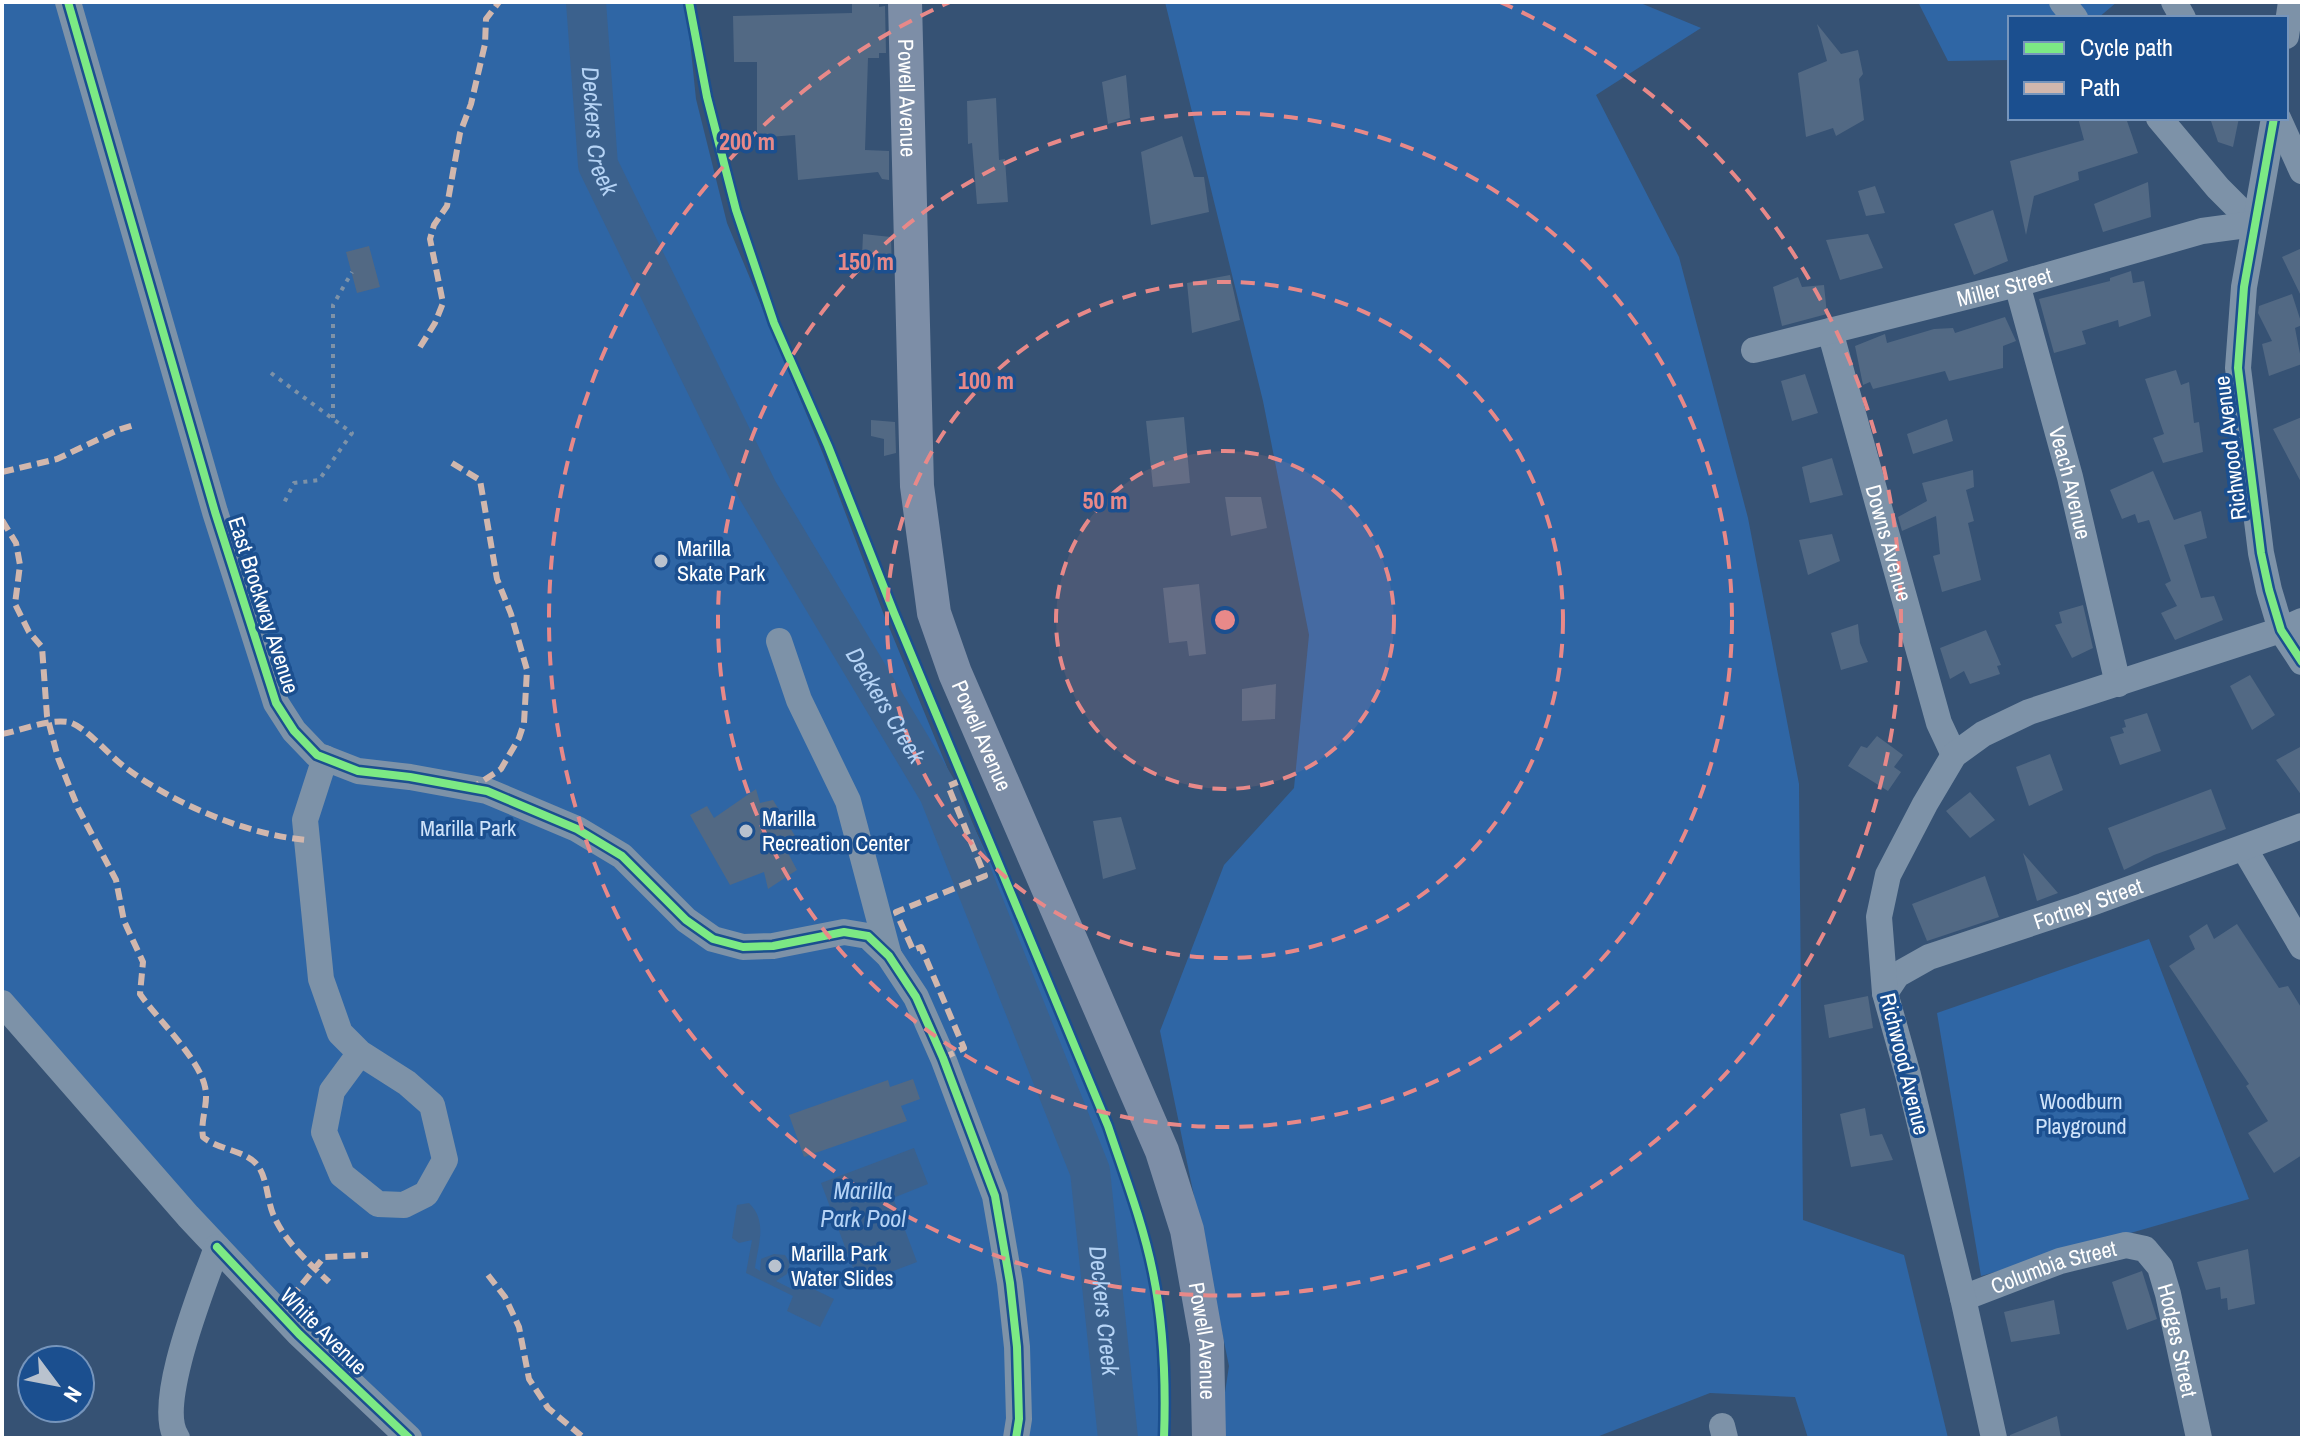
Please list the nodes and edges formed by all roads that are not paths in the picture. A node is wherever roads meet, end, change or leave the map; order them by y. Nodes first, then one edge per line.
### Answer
1 (68, 2) edge
2 (905, 2) edge
3 (2161, 120) edge
4 (2182, 120) edge
5 (2276, 120) edge
6 (2277, 120) edge
7 (2185, 149) junction
8 (2302, 171) edge
9 (2254, 224) junction
10 (2017, 284) junction
11 (1830, 331) junction
12 (1754, 350) dead end
13 (2292, 626) edge
14 (779, 641) dead end
15 (2302, 662) edge
16 (2118, 684) junction
17 (1954, 755) junction
18 (325, 758) junction
19 (2302, 826) edge
20 (2244, 848) junction
21 (2302, 947) edge
22 (889, 956) junction
23 (1885, 993) junction
24 (2, 1003) edge
25 (360, 1053) junction
26 (217, 1247) junction
27 (2145, 1249) joint
28 (1963, 1298) junction
29 (177, 1438) edge
30 (409, 1438) edge
31 (1016, 1438) edge
32 (1209, 1438) edge
33 (1994, 1438) edge
34 (2199, 1438) edge

1 - 18 street, East Brockway Avenue
2 - 32 main road, Powell Avenue
3 - 7 street
4 - 7 street
5 - 9 street, Richwood Avenue
6 - 8 street
7 - 9 street
9 - 10 street, Miller Street
9 - 13 street, Richwood Avenue
10 - 11 street, Miller Street
10 - 16 street, Veach Avenue
11 - 12 street, Miller Street
11 - 17 street, Downs Avenue
13 - 15 street
13 - 16 street, Richwood Avenue
14 - 22 street
16 - 17 street, Richwood Avenue
17 - 23 street, Richwood Avenue
18 - 22 street, East Brockway Avenue
18 - 25 street
19 - 20 street, Fortney Street
20 - 21 street
20 - 23 street, Fortney Street
22 - 31 street, East Brockway Avenue
23 - 28 street, Richwood Avenue
24 - 26 street, White Avenue
25 - 25 street
26 - 29 street
26 - 30 street, White Avenue
27 - 28 street, Columbia Street
27 - 34 street, Hodges Street
28 - 33 street, Richwood Avenue

